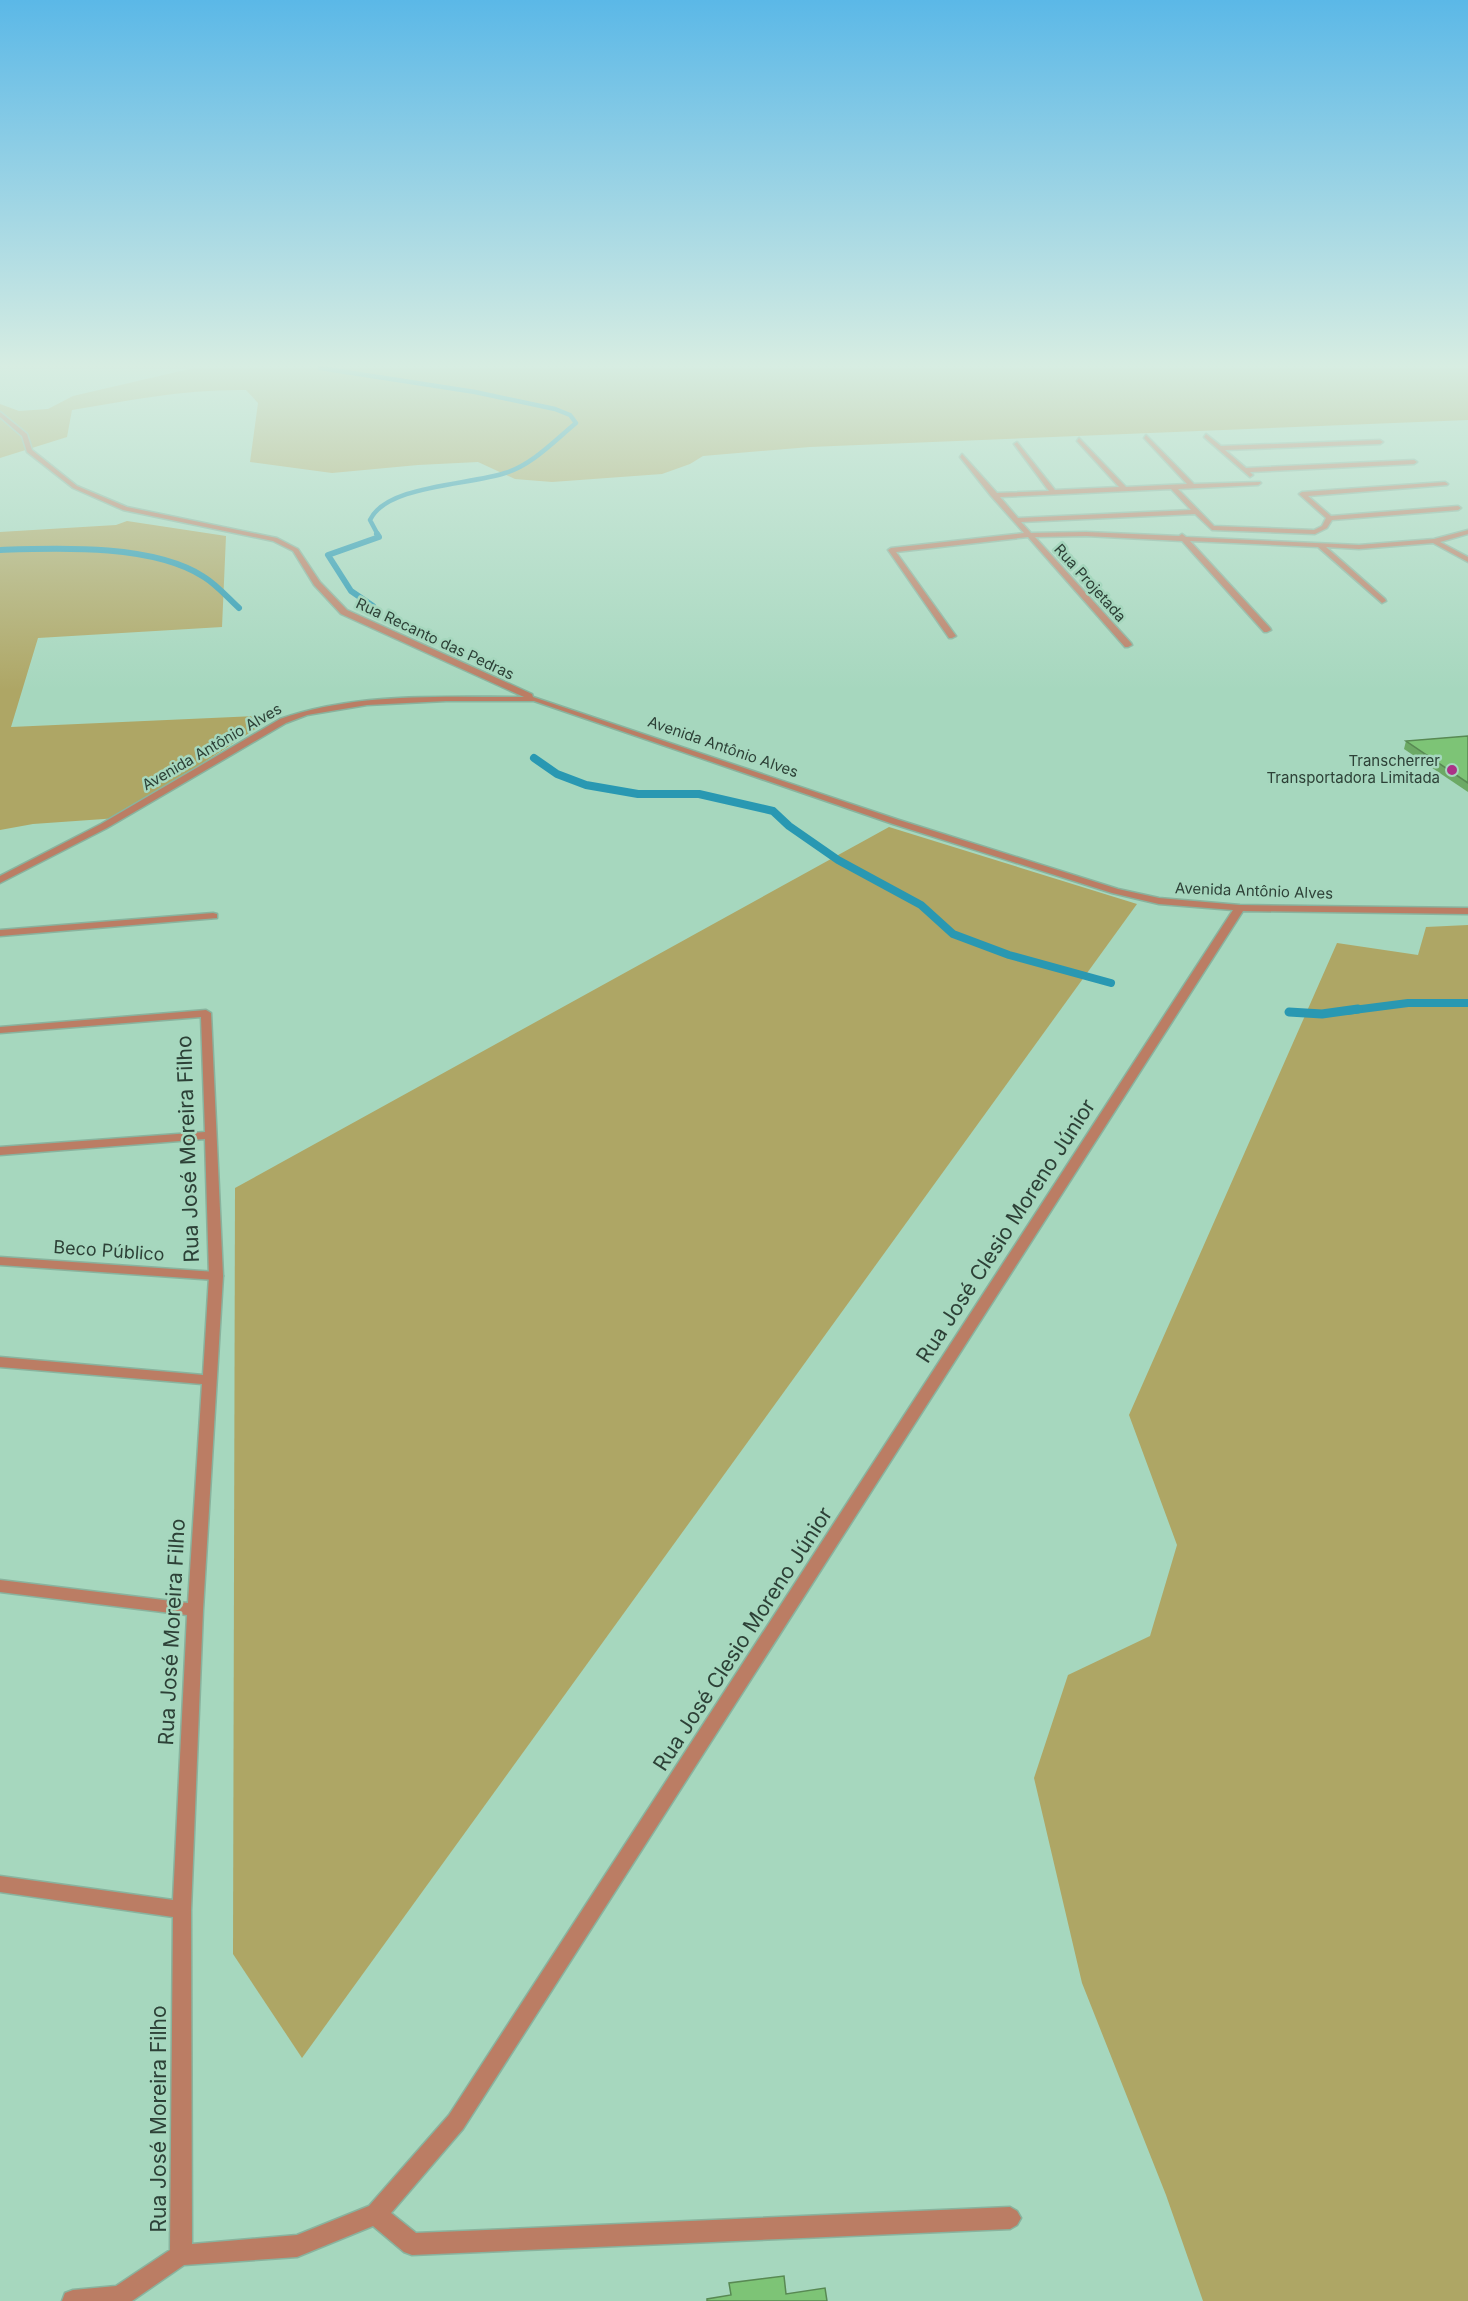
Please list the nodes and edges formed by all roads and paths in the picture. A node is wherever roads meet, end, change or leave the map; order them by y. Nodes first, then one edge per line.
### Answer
1 (59, 475) edge
2 (977, 475) edge
3 (1041, 475) edge
4 (1111, 475) edge
5 (1182, 475) edge
6 (1250, 475) edge
7 (1445, 484) dead end
8 (1192, 486) junction
9 (1173, 487) junction
10 (1124, 489) junction
11 (1053, 492) junction
12 (993, 495) junction
13 (1458, 508) dead end
14 (1196, 512) junction
15 (1329, 518) junction
16 (1016, 520) junction
17 (1468, 532) edge
18 (1029, 536) junction
19 (1182, 536) junction
20 (1434, 541) junction
21 (1321, 547) junction
22 (1468, 560) edge
23 (1383, 601) dead end
24 (1267, 630) dead end
25 (951, 636) dead end
26 (1128, 645) dead end
27 (535, 699) junction
28 (0, 879) edge
29 (1240, 908) junction
30 (1468, 910) edge
31 (213, 916) dead end
32 (0, 933) edge
33 (0, 1030) edge
34 (210, 1135) junction
35 (0, 1151) edge
36 (0, 1262) edge
37 (216, 1276) junction
38 (0, 1362) edge
39 (209, 1380) junction
40 (0, 1586) edge
41 (195, 1611) junction
42 (0, 1884) edge
43 (182, 1910) junction
44 (376, 2214) junction
45 (1010, 2218) dead end
46 (181, 2255) junction
47 (73, 2301) edge

1 - 27 street, Rua Recanto das Pedras
2 - 12 street, Rua Projetada
3 - 11 street
4 - 10 street
5 - 8 street
6 - 8 street
7 - 15 street
8 - 9 street
9 - 10 street
9 - 14 street
10 - 11 street
11 - 12 street
12 - 16 street, Rua Projetada
13 - 15 street
14 - 15 street
14 - 16 street
16 - 18 street, Rua Projetada
17 - 20 street
18 - 19 street
18 - 25 street
18 - 26 street, Rua Projetada
19 - 21 street
19 - 24 street
20 - 21 street
20 - 22 street
21 - 23 street
27 - 28 street, Avenida Antônio Alves
27 - 29 street, Avenida Antônio Alves
29 - 30 street, Avenida Antônio Alves
29 - 44 street, Rua José Clesio Moreno Júnior
31 - 32 street
33 - 34 street, Rua José Moreira Filho
34 - 35 street
34 - 37 street, Rua José Moreira Filho
36 - 37 street, Beco Público
37 - 39 street, Rua José Moreira Filho
38 - 39 street
39 - 41 street, Rua José Moreira Filho
40 - 41 street
41 - 43 street, Rua José Moreira Filho
42 - 43 street
43 - 46 street, Rua José Moreira Filho
44 - 45 street
44 - 46 street, Rua José Clesio Moreno Júnior
46 - 47 street

